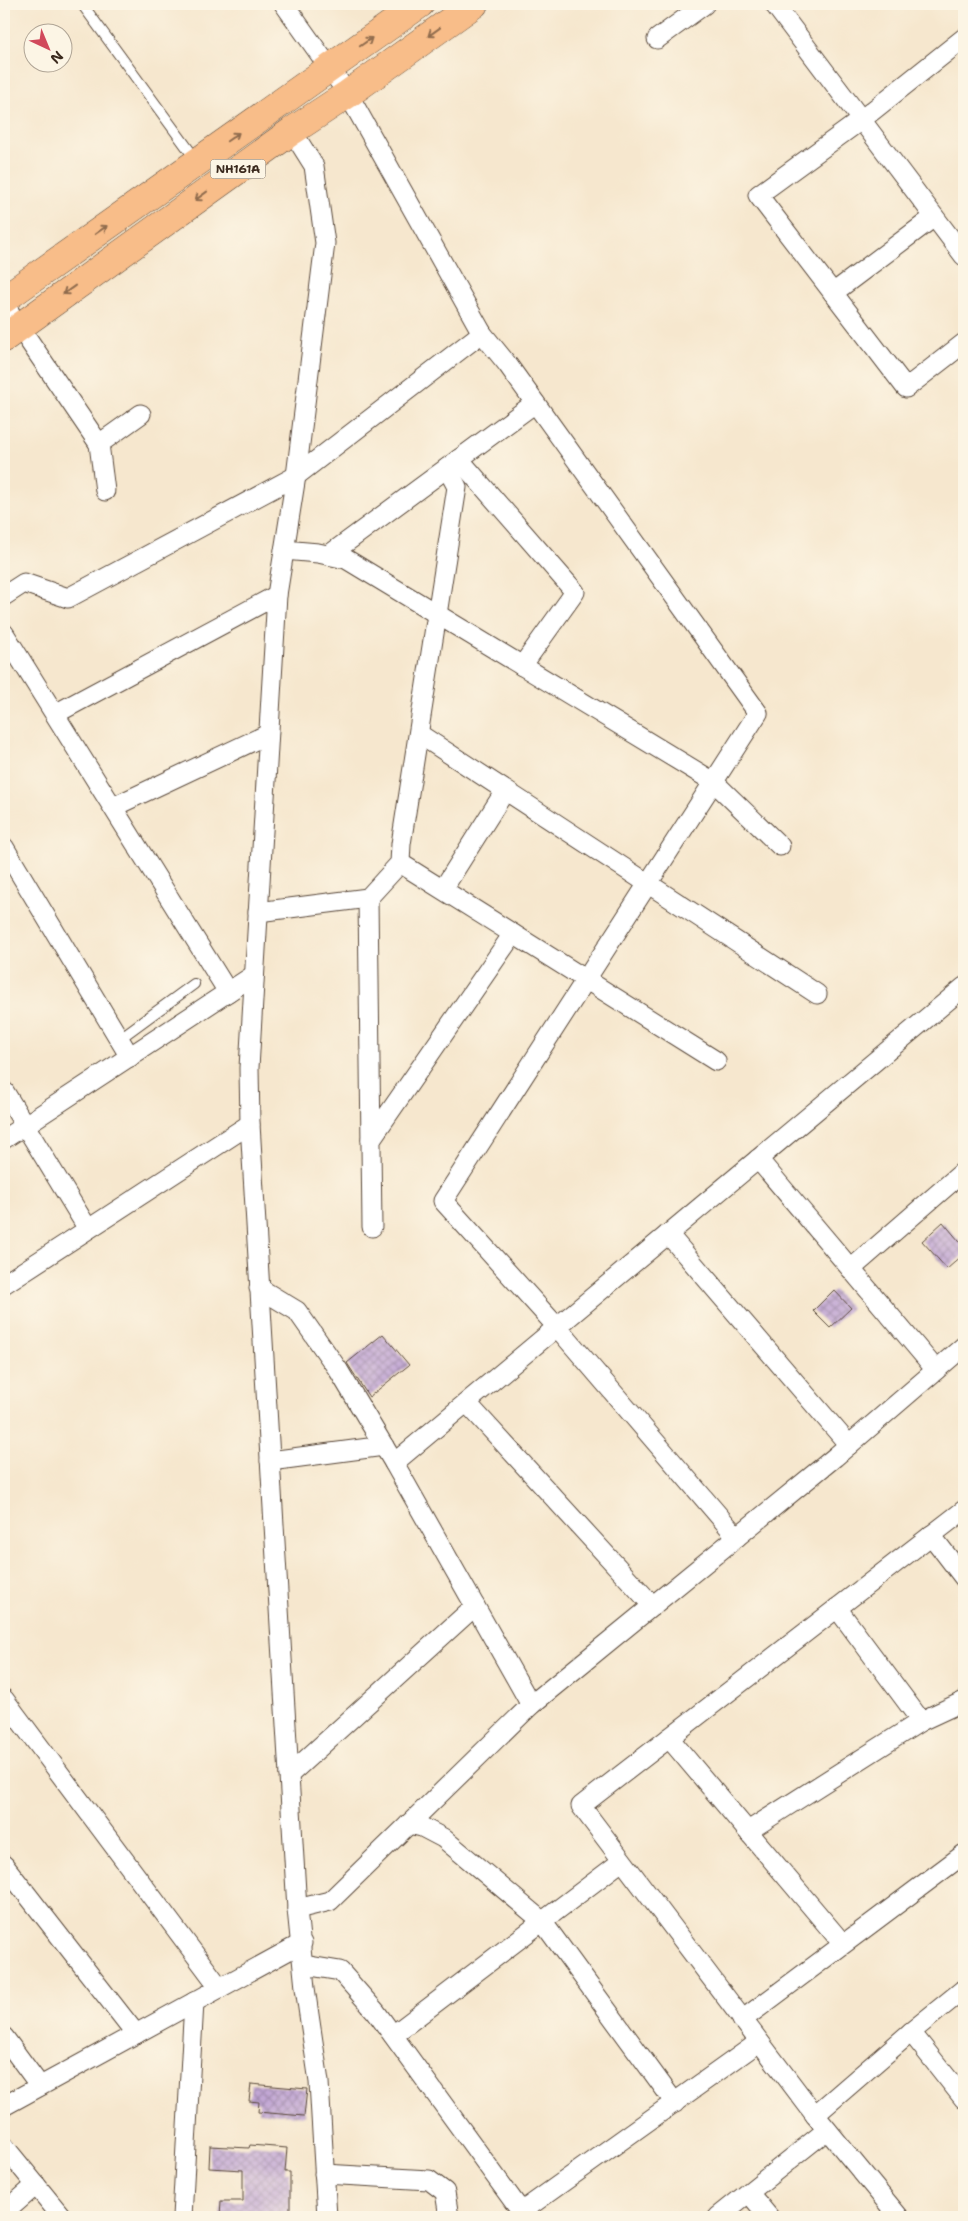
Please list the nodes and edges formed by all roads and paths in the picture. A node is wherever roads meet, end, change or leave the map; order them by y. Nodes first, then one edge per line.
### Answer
1 (82, 4) edge
2 (284, 4) edge
3 (420, 4) edge
4 (474, 4) edge
5 (705, 4) edge
6 (774, 4) edge
7 (964, 38) edge
8 (657, 40) dead end
9 (329, 68) junction
10 (348, 94) junction
11 (861, 120) junction
12 (292, 131) junction
13 (198, 162) junction
14 (934, 217) junction
15 (964, 256) edge
16 (833, 293) junction
17 (4, 299) edge
18 (4, 304) edge
19 (11, 332) edge
20 (482, 333) junction
21 (964, 343) edge
22 (535, 403) junction
23 (142, 414) dead end
24 (99, 444) junction
25 (453, 464) junction
26 (296, 476) junction
27 (105, 491) dead end
28 (284, 550) junction
29 (329, 555) junction
30 (277, 595) junction
31 (4, 596) edge
32 (436, 614) junction
33 (4, 633) edge
34 (522, 666) junction
35 (55, 714) junction
36 (268, 734) junction
37 (419, 734) junction
38 (714, 782) junction
39 (505, 791) junction
40 (113, 807) junction
41 (780, 846) dead end
42 (4, 847) edge
43 (400, 863) junction
44 (648, 884) junction
45 (443, 889) junction
46 (368, 898) junction
47 (258, 912) junction
48 (513, 934) junction
49 (254, 975) junction
50 (587, 980) junction
51 (194, 984) dead end
52 (964, 987) edge
53 (228, 992) junction
54 (817, 994) dead end
55 (119, 1039) junction
56 (130, 1057) junction
57 (716, 1061) dead end
58 (4, 1091) edge
59 (250, 1124) junction
60 (25, 1125) junction
61 (4, 1139) edge
62 (371, 1139) junction
63 (758, 1159) junction
64 (964, 1171) edge
65 (372, 1227) dead end
66 (88, 1229) junction
67 (668, 1234) junction
68 (851, 1269) junction
69 (4, 1284) edge
70 (259, 1288) junction
71 (557, 1327) junction
72 (964, 1346) edge
73 (936, 1370) junction
74 (466, 1403) junction
75 (849, 1445) junction
76 (384, 1446) junction
77 (270, 1461) junction
78 (394, 1463) junction
79 (964, 1510) edge
80 (932, 1535) junction
81 (738, 1537) junction
82 (964, 1578) edge
83 (475, 1606) junction
84 (653, 1606) junction
85 (837, 1608) junction
86 (4, 1699) edge
87 (964, 1701) edge
88 (531, 1705) junction
89 (921, 1721) junction
90 (669, 1738) junction
91 (289, 1775) junction
92 (409, 1824) junction
93 (748, 1831) junction
94 (964, 1854) edge
95 (622, 1861) junction
96 (4, 1865) edge
97 (297, 1909) junction
98 (542, 1921) junction
99 (302, 1943) junction
100 (843, 1944) junction
101 (304, 1965) junction
102 (220, 1988) junction
103 (964, 1989) edge
104 (194, 2002) junction
105 (742, 2020) junction
106 (911, 2032) junction
107 (136, 2034) junction
108 (393, 2035) junction
109 (4, 2037) edge
110 (760, 2042) junction
111 (40, 2086) junction
112 (964, 2099) edge
113 (675, 2103) junction
114 (4, 2106) edge
115 (815, 2115) junction
116 (827, 2130) junction
117 (4, 2146) edge
118 (324, 2174) junction
119 (36, 2185) junction
120 (749, 2193) junction
121 (4, 2213) edge
122 (523, 2215) edge
123 (62, 2217) edge
124 (182, 2217) edge
125 (327, 2217) edge
126 (450, 2217) edge
127 (718, 2217) edge
128 (769, 2217) edge
129 (899, 2217) edge

1 - 13 lane
2 - 9 street
9 -> 3 highway, NH161A
4 -> 10 highway, NH161A
5 - 8 street
6 - 11 street
7 - 11 street
9 - 10 street
13 -> 9 highway, NH161A
10 - 12 highway, NH161A
10 - 20 street
11 - 14 street
11 - 16 street
12 -> 19 highway, NH161A
12 - 26 street
17 -> 13 highway, NH161A
14 - 15 street
14 - 16 street
16 - 21 street
18 - 19 street
19 - 24 street
20 - 22 street
20 - 26 street
22 - 25 street
22 - 38 street
23 - 24 street
24 - 27 street
25 - 29 street
25 - 32 street
25 - 34 street
26 - 28 street
26 - 31 street
28 - 29 street
28 - 30 street
29 - 32 street
30 - 35 street
30 - 36 street
32 - 34 street
32 - 37 street
33 - 35 street
34 - 38 street
35 - 40 street
36 - 40 street
36 - 47 street
37 - 39 street
37 - 43 street
38 - 41 street
38 - 44 street
39 - 44 street
39 - 45 street
40 - 53 street
42 - 55 street
43 - 45 street
43 - 46 street
44 - 50 street
44 - 54 street
45 - 48 street
46 - 47 street
46 - 62 street
47 - 49 street
48 - 50 street
48 - 62 street
49 - 53 street
49 - 59 street
50 - 57 street
50 - 71 street
51 - 55 lane
52 - 63 street
53 - 56 street
55 - 56 street
56 - 60 street
58 - 60 street
59 - 66 street
59 - 70 street
60 - 61 street
60 - 66 street
62 - 65 street
63 - 67 street
63 - 68 street
64 - 68 street
66 - 69 street
67 - 71 street
67 - 75 street
68 - 73 street
70 - 76 street
70 - 77 street
71 - 74 street
71 - 81 street
72 - 73 street
73 - 75 street
74 - 78 street
74 - 84 street
75 - 81 street
76 - 77 street
76 - 78 street
77 - 91 street
78 - 83 street
79 - 80 street
80 - 82 street
80 - 85 street
81 - 84 street
83 - 88 street
83 - 91 street
84 - 88 street
85 - 89 street
85 - 90 street
86 - 102 street
87 - 89 street
88 - 92 street
89 - 93 street
90 - 93 street
90 - 95 street
91 - 97 street
92 - 97 street
92 - 98 street
93 - 100 street
94 - 100 street
95 - 98 street
95 - 105 street
96 - 107 street
97 - 99 street
98 - 108 street
98 - 113 street
99 - 101 street
99 - 102 street
100 - 105 street
101 - 108 street
101 - 118 street
102 - 104 street
103 - 106 street
104 - 107 street
104 - 124 street
105 - 110 street
106 - 112 street
106 - 115 street
107 - 111 street
108 - 122 street
109 - 111 street
110 - 113 street
110 - 115 street
111 - 114 street
113 - 122 street
115 - 116 street
116 - 120 street
116 - 129 street
117 - 119 street
118 - 125 street
118 - 126 street
119 - 121 street
119 - 123 street
120 - 127 street
120 - 128 street

